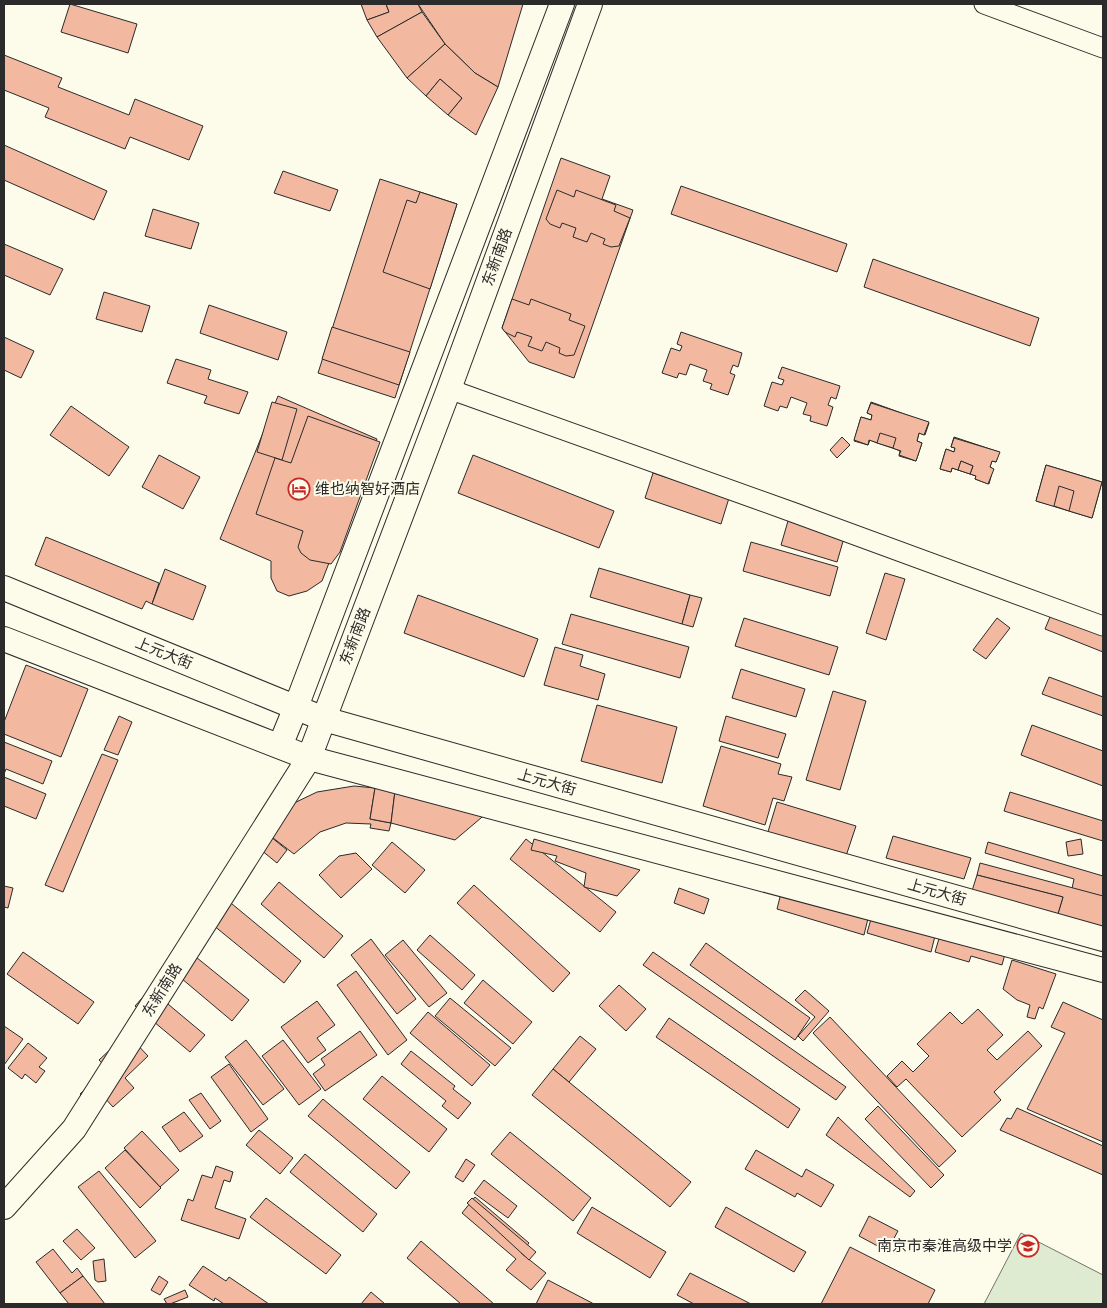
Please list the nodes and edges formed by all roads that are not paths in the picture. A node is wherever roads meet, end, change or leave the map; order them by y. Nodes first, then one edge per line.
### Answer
1 (562, 4) edge
2 (590, 4) edge
3 (984, 4) edge
4 (1103, 48) edge
5 (449, 388) junction
6 (4, 588) edge
7 (1103, 626) edge
8 (4, 639) edge
9 (296, 707) junction
10 (324, 718) junction
11 (280, 746) junction
12 (309, 758) junction
13 (1103, 939) edge
14 (1103, 970) edge
15 (4, 1207) edge

1 - 9 main road, 东新南路
2 - 5 main road, 东新南路
3 - 4 street
5 - 7 street
5 - 10 main road, 东新南路
6 - 9 main road, 上元大街
8 - 11 main road
9 - 10 main road, 上元大街
9 - 11 main road, 东新南路
10 - 12 main road, 东新南路
10 - 13 main road, 上元大街
11 - 12 main road
12 - 14 main road
12 - 15 main road, 东新南路

